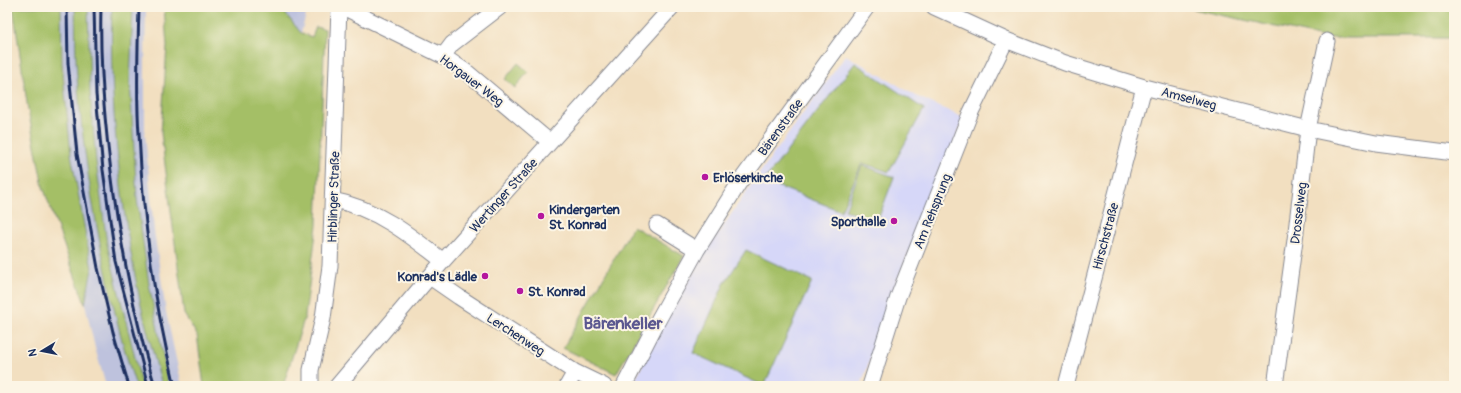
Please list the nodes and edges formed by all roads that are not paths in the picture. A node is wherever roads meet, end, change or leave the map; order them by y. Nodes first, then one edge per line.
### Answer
1 (339, 7) edge
2 (343, 7) edge
3 (500, 7) edge
4 (672, 7) edge
5 (867, 7) edge
6 (934, 7) edge
7 (1006, 40) junction
8 (1327, 41) dead end
9 (443, 56) junction
10 (1144, 87) junction
11 (1308, 129) junction
12 (550, 142) junction
13 (1454, 153) edge
14 (333, 200) junction
15 (657, 225) dead end
16 (697, 250) junction
17 (443, 261) junction
18 (430, 277) junction
19 (575, 372) junction
20 (312, 386) edge
21 (338, 386) edge
22 (567, 386) edge
23 (604, 386) edge
24 (624, 386) edge
25 (870, 386) edge
26 (1066, 386) edge
27 (1275, 386) edge

1 - 14 street, Hirblinger Straße
2 - 9 street, Horgauer Weg
3 - 9 street
4 - 12 street, Wertinger Straße
5 - 16 street, Bärenstraße
6 - 7 street, Amselweg
7 - 10 street, Amselweg
7 - 25 street, Am Rehsprung
8 - 11 street, Drosselweg
9 - 12 street, Horgauer Weg
10 - 11 street, Amselweg
10 - 26 street, Hirschstraße
11 - 13 street, Amselweg
11 - 27 street, Drosselweg
12 - 17 street, Wertinger Straße
14 - 17 street
14 - 20 street, Hirblinger Straße
15 - 16 street
16 - 24 street, Bärenstraße
17 - 18 street, Wertinger Straße
18 - 19 street, Lerchenweg
18 - 21 street, Wertinger Straße
19 - 22 street
19 - 23 street, Lerchenweg

